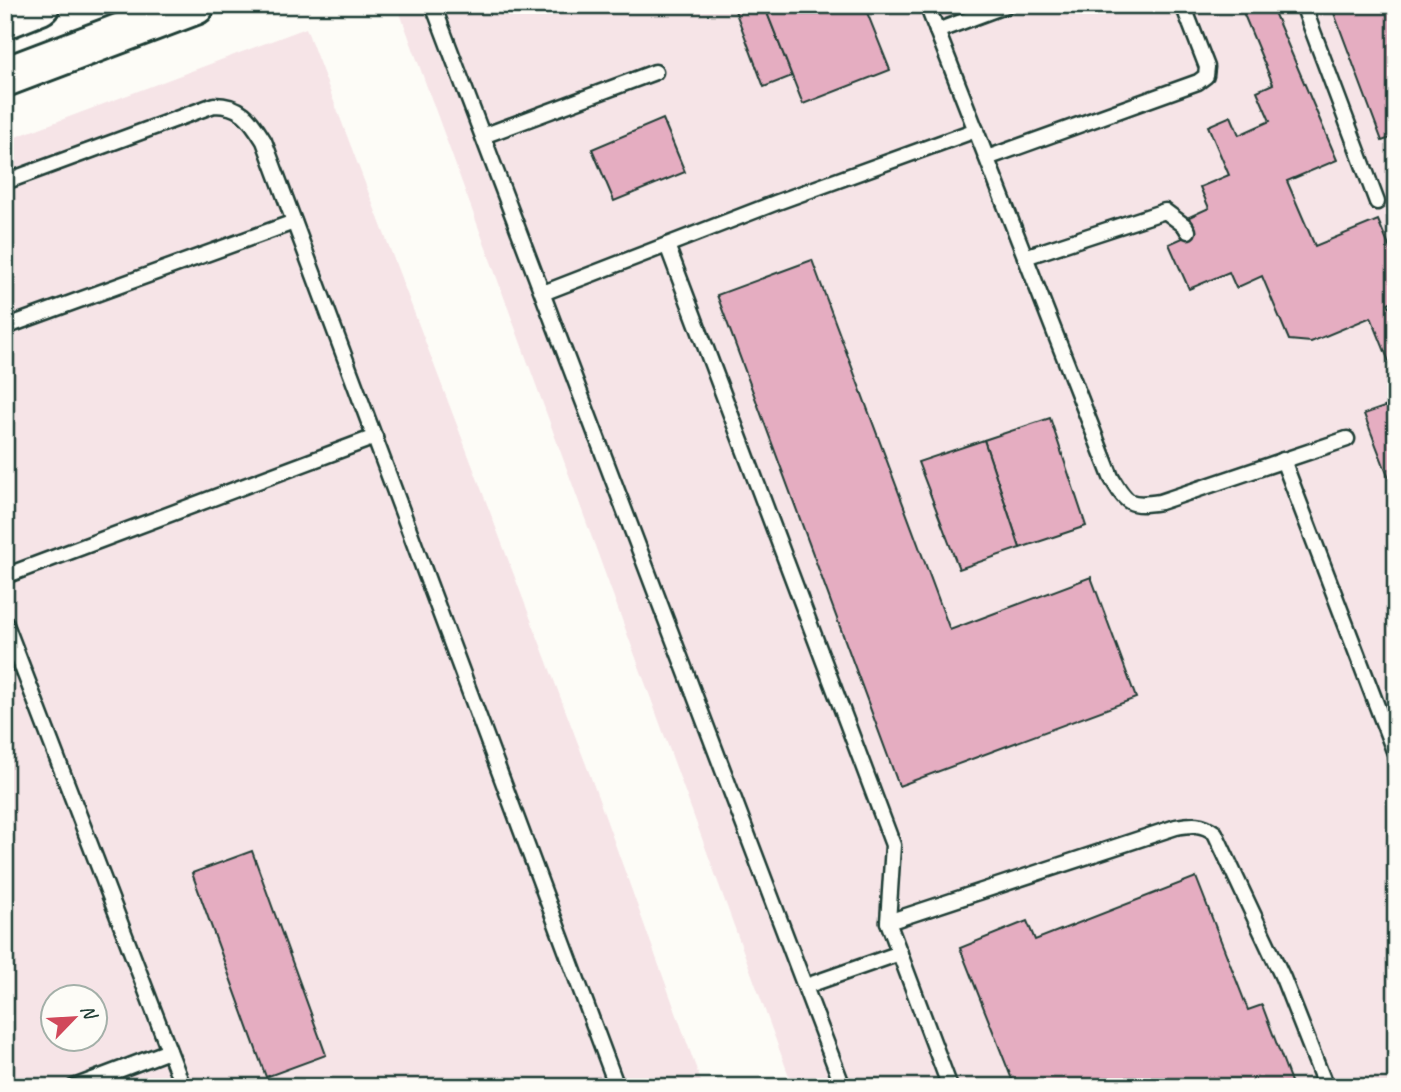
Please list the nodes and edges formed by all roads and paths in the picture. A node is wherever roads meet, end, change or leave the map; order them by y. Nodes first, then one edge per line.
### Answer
1 (40, 5) edge
2 (195, 5) edge
3 (433, 5) edge
4 (927, 5) edge
5 (1007, 5) edge
6 (1182, 5) edge
7 (1303, 5) edge
8 (5, 19) edge
9 (937, 31) junction
10 (655, 72) dead end
11 (5, 77) edge
12 (976, 130) junction
13 (483, 136) junction
14 (987, 158) junction
15 (5, 182) edge
16 (1377, 202) dead end
17 (294, 222) junction
18 (1188, 231) dead end
19 (667, 245) junction
20 (1025, 257) junction
21 (543, 293) junction
22 (5, 327) edge
23 (375, 437) junction
24 (1347, 439) dead end
25 (1283, 460) junction
26 (5, 576) edge
27 (5, 622) edge
28 (1396, 756) edge
29 (888, 922) junction
30 (900, 953) junction
31 (806, 986) junction
32 (169, 1051) junction
33 (74, 1087) edge
34 (183, 1087) edge
35 (617, 1087) edge
36 (843, 1087) edge
37 (950, 1087) edge
38 (1326, 1087) edge

1 - 8 street
2 - 11 street
3 - 13 lane
4 - 9 lane
5 - 9 lane
6 - 14 lane
7 - 16 lane
9 - 12 lane
10 - 13 lane
12 - 14 lane
12 - 19 lane
13 - 21 lane
14 - 20 lane
15 - 17 lane
17 - 22 lane
17 - 23 lane
18 - 20 lane
19 - 21 lane
19 - 29 lane
20 - 25 lane
21 - 31 lane
23 - 26 lane
23 - 35 lane
24 - 25 lane
25 - 28 lane
27 - 32 lane
29 - 30 lane
29 - 38 lane
30 - 31 lane
30 - 37 lane
31 - 36 lane
32 - 33 lane
32 - 34 lane

